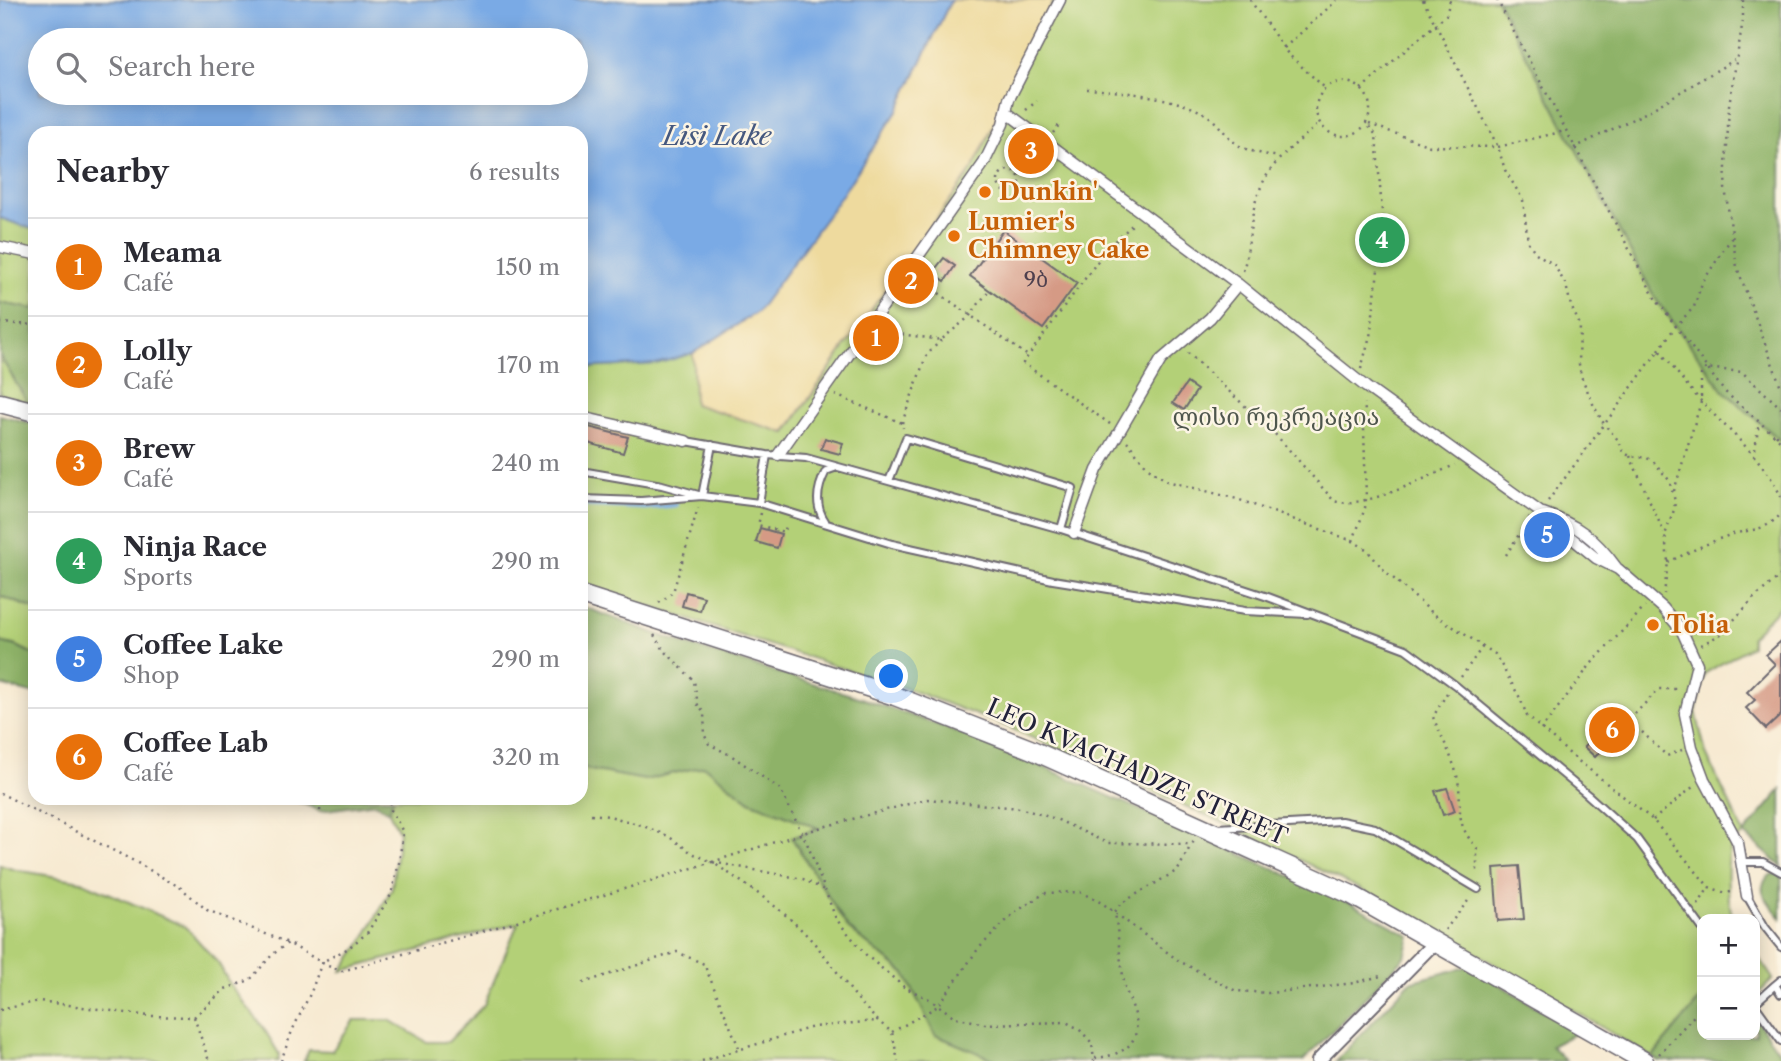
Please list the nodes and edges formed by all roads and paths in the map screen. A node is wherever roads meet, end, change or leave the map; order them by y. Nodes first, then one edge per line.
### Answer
1 (1060, 0) edge
2 (1250, 0) edge
3 (1337, 0) edge
4 (1423, 0) edge
5 (1450, 0) edge
6 (1497, 0) edge
7 (1743, 0) edge
8 (1436, 24) junction
9 (1284, 48) junction
10 (1735, 59) junction
11 (1325, 88) junction
12 (1087, 89) dead end
13 (1361, 89) junction
14 (1006, 112) junction
15 (1366, 123) junction
16 (1319, 124) junction
17 (1565, 131) junction
18 (1498, 147) junction
19 (1574, 148) junction
20 (1279, 157) junction
21 (1021, 181) joint
22 (1143, 215) junction
23 (1732, 237) junction
24 (0, 247) edge
25 (28, 253) edge
26 (908, 271) junction
27 (1238, 284) junction
28 (989, 290) dead end
29 (969, 317) junction
30 (0, 323) edge
31 (28, 325) edge
32 (1675, 327) junction
33 (867, 329) junction
34 (941, 340) junction
35 (1178, 344) junction
36 (1659, 351) junction
37 (1028, 356) junction
38 (1706, 368) junction
39 (1362, 383) junction
40 (1781, 387) edge
41 (823, 390) junction
42 (1702, 402) junction
43 (0, 403) edge
44 (1781, 408) edge
45 (28, 410) edge
46 (588, 419) edge
47 (1759, 422) junction
48 (902, 423) junction
49 (1604, 424) junction
50 (1781, 430) edge
51 (1119, 431) junction
52 (1776, 436) junction
53 (906, 438) junction
54 (686, 441) joint
55 (1781, 441) edge
56 (712, 445) junction
57 (772, 455) junction
58 (1630, 456) junction
59 (1754, 458) junction
60 (1468, 460) junction
61 (837, 467) junction
62 (588, 472) edge
63 (889, 481) junction
64 (1674, 492) junction
65 (702, 496) junction
66 (1781, 497) edge
67 (588, 499) edge
68 (1366, 499) junction
69 (759, 503) junction
70 (698, 508) dead end
71 (1538, 510) junction
72 (761, 513) dead end
73 (1781, 515) edge
74 (825, 522) junction
75 (788, 523) dead end
76 (1061, 529) junction
77 (1074, 533) junction
78 (1665, 535) junction
79 (1353, 541) junction
80 (1506, 555) dead end
81 (1668, 562) junction
82 (1781, 575) edge
83 (588, 597) edge
84 (1651, 599) junction
85 (1663, 608) junction
86 (1315, 614) junction
87 (639, 615) junction
88 (1484, 645) junction
89 (1692, 649) junction
90 (1455, 685) junction
91 (1691, 689) junction
92 (1442, 699) dead end
93 (1625, 724) dead end
94 (1541, 730) junction
95 (1642, 732) dead end
96 (1692, 747) junction
97 (1704, 779) junction
98 (0, 793) edge
99 (320, 805) edge
100 (391, 805) edge
101 (320, 811) dead end
102 (591, 814) dead end
103 (1653, 821) junction
104 (1209, 829) junction
105 (802, 834) junction
106 (1191, 844) junction
107 (712, 862) junction
108 (1742, 862) junction
109 (1781, 872) edge
110 (1709, 887) junction
111 (1478, 889) junction
112 (826, 891) junction
113 (1746, 893) junction
114 (1115, 912) junction
115 (1693, 914) junction
116 (1697, 920) edge
117 (1436, 941) junction
118 (288, 943) junction
119 (1781, 947) edge
120 (322, 962) junction
121 (1381, 976) dead end
122 (1781, 980) edge
123 (583, 983) dead end
124 (1775, 985) junction
125 (1781, 994) edge
126 (1760, 999) edge
127 (938, 1006) junction
128 (0, 1010) edge
129 (1760, 1011) edge
130 (1697, 1012) edge
131 (194, 1017) junction
132 (875, 1021) junction
133 (892, 1032) junction
134 (1781, 1041) edge
135 (740, 1050) junction
136 (1095, 1060) edge
137 (209, 1061) edge
138 (281, 1061) edge
139 (702, 1061) edge
140 (898, 1061) edge
141 (1318, 1061) edge
142 (1644, 1061) edge
143 (1651, 1061) edge

1 - 14 street
2 - 9 path
3 - 9 path
4 - 8 path
5 - 8 path
6 - 17 path
7 - 10 path
8 - 13 path
8 - 18 path
9 - 11 path
10 - 19 path
10 - 23 path
11 - 13 path
11 - 16 path
12 - 20 path
13 - 15 path
14 - 22 street
14 - 26 street
15 - 16 path
15 - 18 path
15 - 39 path
16 - 20 path
17 - 18 path
17 - 19 path
18 - 49 path
19 - 32 path
20 - 27 path
21 - 21 path
22 - 27 street
22 - 37 path
23 - 32 path
23 - 40 path
24 - 25 street
26 - 29 path
26 - 33 street
27 - 35 street
27 - 39 street
28 - 29 path
29 - 34 path
29 - 37 path
30 - 31 path
32 - 36 path
32 - 38 path
33 - 34 path
33 - 41 street
34 - 48 path
35 - 51 street
35 - 68 path
36 - 42 path
36 - 49 path
37 - 51 path
38 - 42 path
38 - 44 path
38 - 47 path
39 - 60 street
39 - 68 path
41 - 48 path
41 - 57 street
42 - 59 path
42 - 64 path
43 - 45 main road
46 - 54 street
47 - 52 path
47 - 59 path
48 - 53 path
49 - 58 path
49 - 71 path
50 - 52 path
51 - 77 street
51 - 79 path
52 - 55 path
53 - 63 lane
53 - 76 lane
54 - 56 lane
56 - 57 lane
56 - 65 lane
57 - 61 lane
57 - 69 lane
58 - 64 path
58 - 78 path
59 - 66 path
60 - 68 path
60 - 71 street
61 - 63 lane
61 - 74 lane
62 - 65 lane
63 - 76 lane
64 - 78 path
65 - 67 lane
65 - 69 lane
68 - 79 path
69 - 74 lane
70 - 87 path
71 - 80 path
71 - 84 street
72 - 75 path
73 - 81 path
74 - 86 lane
76 - 77 lane
77 - 86 lane
78 - 81 path
79 - 88 path
81 - 85 path
82 - 89 path
83 - 87 main road, LEO KVACHADZE STREET
84 - 85 street
84 - 94 path
85 - 89 street
86 - 90 lane
87 - 104 main road, LEO KVACHADZE STREET
87 - 105 path
88 - 90 path
88 - 94 path
89 - 91 street
90 - 115 lane
91 - 93 path
91 - 96 street
92 - 111 path
94 - 103 path
95 - 96 path
96 - 97 street
97 - 103 path
97 - 108 street
98 - 118 path
99 - 101 path
100 - 120 path
102 - 107 path
103 - 110 path
104 - 106 path
104 - 111 lane
104 - 117 main road, LEO KVACHADZE STREET
105 - 106 path
105 - 107 path
105 - 112 path
106 - 114 path
107 - 112 path
107 - 120 path
107 - 132 path
108 - 109 lane
108 - 113 street
110 - 113 path
110 - 115 path
111 - 117 path
112 - 127 path
113 - 119 lane
114 - 121 path
114 - 127 path
114 - 136 path
115 - 116 lane
117 - 141 street
117 - 142 main road, LEO KVACHADZE STREET
118 - 120 path
118 - 131 path
120 - 138 path
122 - 124 lane
123 - 135 path
124 - 125 lane
124 - 126 lane
127 - 133 path
127 - 136 path
128 - 131 path
129 - 134 lane
130 - 143 path
131 - 137 path
132 - 133 path
132 - 135 path
133 - 140 path
135 - 139 path

